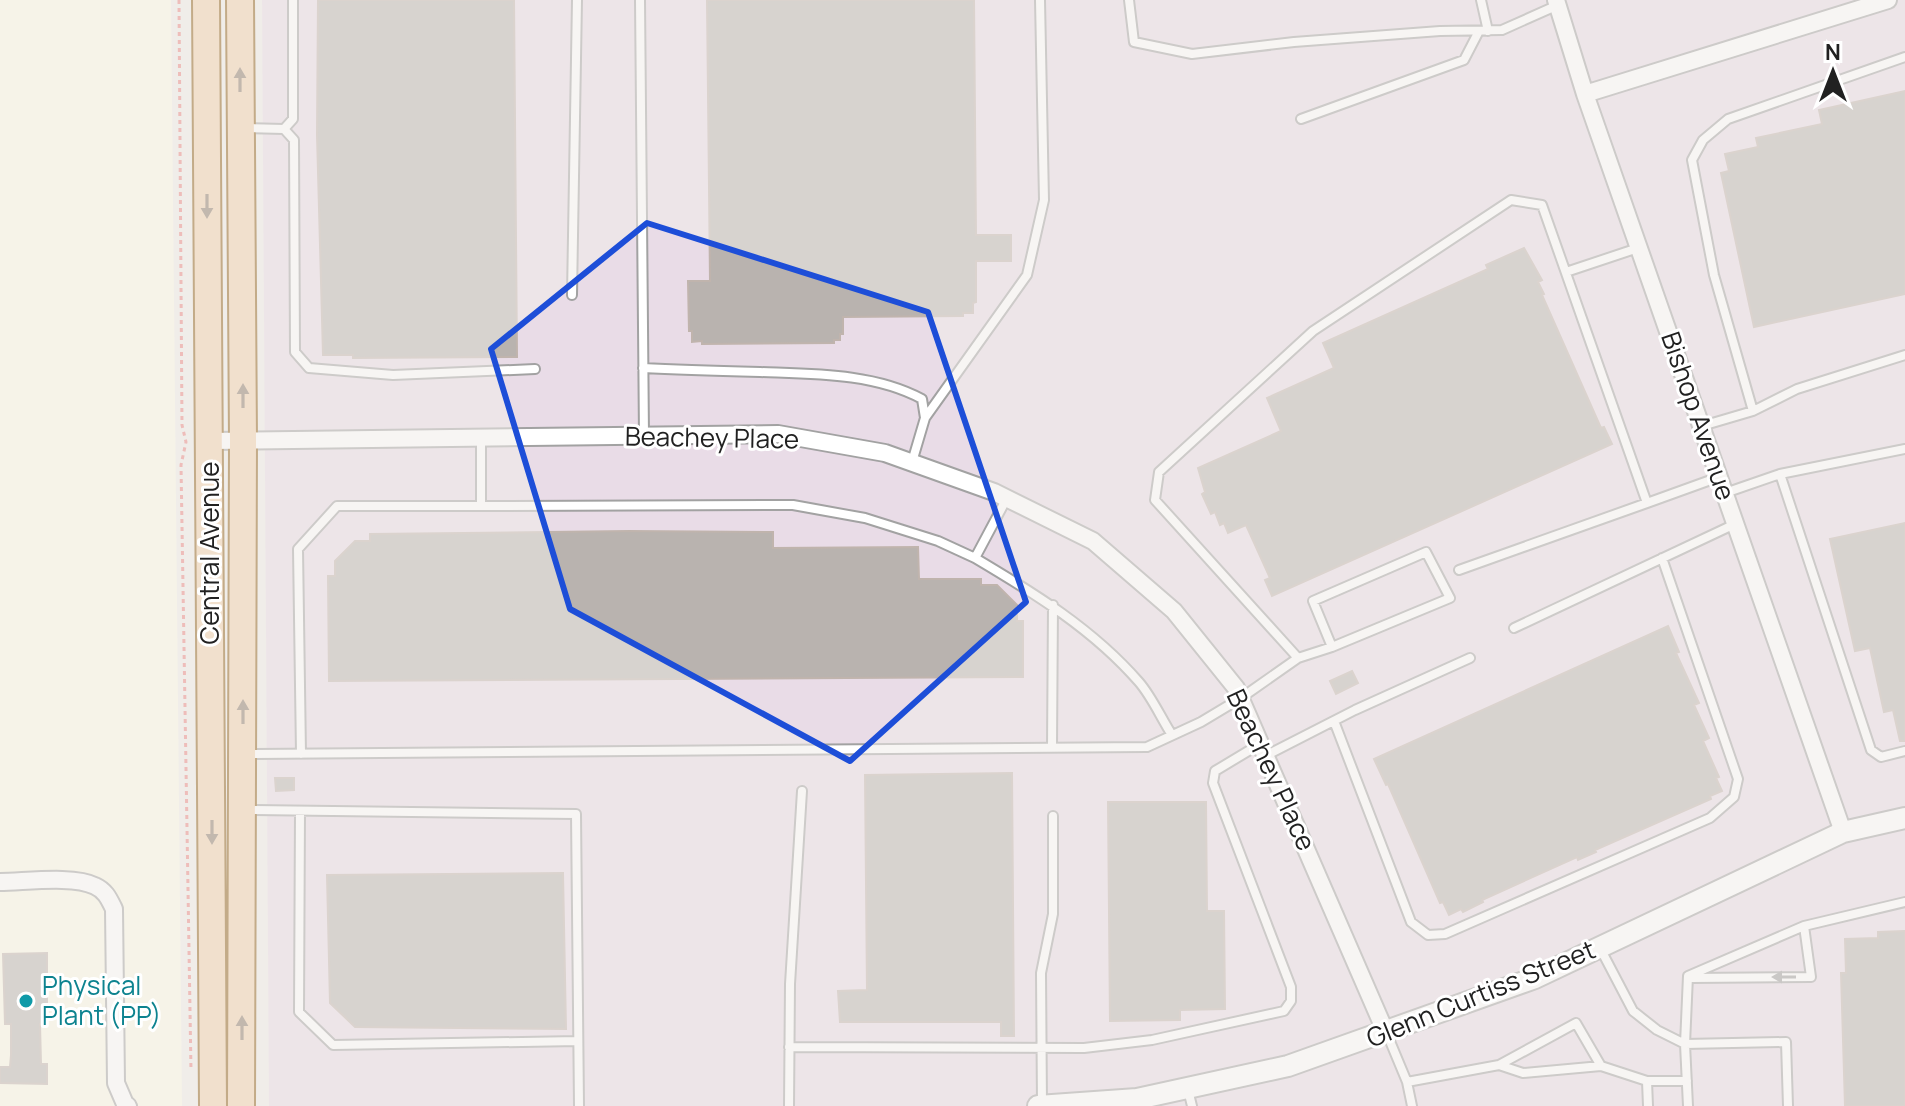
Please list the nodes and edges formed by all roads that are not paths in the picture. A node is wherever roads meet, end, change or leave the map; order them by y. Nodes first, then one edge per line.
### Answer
1 (206, 0) edge
2 (240, 0) edge
3 (293, 0) edge
4 (577, 0) edge
5 (640, 0) edge
6 (1040, 0) edge
7 (1129, 0) edge
8 (1481, 0) edge
9 (1888, 0) edge
10 (1557, 2) edge
11 (1483, 31) junction
12 (1905, 57) edge
13 (1585, 94) junction
14 (1301, 119) dead end
15 (207, 128) junction
16 (241, 128) junction
17 (284, 129) junction
18 (1639, 247) junction
19 (1566, 272) junction
20 (572, 295) dead end
21 (1905, 355) edge
22 (643, 368) junction
23 (535, 369) dead end
24 (1753, 411) junction
25 (925, 418) junction
26 (1702, 426) junction
27 (644, 435) junction
28 (481, 438) junction
29 (209, 441) junction
30 (243, 441) junction
31 (1905, 449) edge
32 (912, 463) junction
33 (1780, 474) junction
34 (1722, 485) junction
35 (1007, 498) junction
36 (1647, 503) junction
37 (481, 506) junction
38 (1736, 524) junction
39 (975, 558) junction
40 (1662, 558) junction
41 (1459, 570) dead end
42 (1053, 605) junction
43 (1514, 628) dead end
44 (1332, 647) junction
45 (1298, 658) junction
46 (1470, 658) dead end
47 (1241, 698) junction
48 (1334, 721) junction
49 (1172, 735) junction
50 (1052, 747) junction
51 (1264, 749) junction
52 (1905, 751) edge
53 (211, 754) junction
54 (243, 754) junction
55 (301, 754) junction
56 (802, 791) dead end
57 (243, 810) junction
58 (300, 811) junction
59 (1053, 816) dead end
60 (1905, 818) edge
61 (1843, 832) junction
62 (0, 882) edge
63 (1905, 902) edge
64 (1804, 926) junction
65 (1600, 947) junction
66 (1688, 978) junction
67 (1386, 1033) junction
68 (578, 1041) junction
69 (1685, 1044) junction
70 (1041, 1046) junction
71 (789, 1047) junction
72 (1499, 1065) junction
73 (1601, 1066) junction
74 (1647, 1081) junction
75 (1687, 1081) junction
76 (1407, 1082) junction
77 (1190, 1098) edge
78 (1138, 1102) edge
79 (128, 1106) edge
80 (213, 1106) edge
81 (241, 1106) edge
82 (579, 1106) edge
83 (789, 1106) edge
84 (1040, 1106) edge
85 (1412, 1106) edge
86 (1648, 1106) edge
87 (1688, 1106) edge
88 (1788, 1106) edge

1 - 15 main road, Central Avenue
16 -> 2 main road, Central Avenue
3 - 17 lane
4 - 20 lane
5 - 22 lane
6 - 25 lane
7 - 11 lane
8 - 11 lane
9 - 13 street
10 - 11 lane
10 - 13 street, Bishop Avenue
11 - 14 lane
12 - 24 lane
13 - 18 street, Bishop Avenue
15 - 16 main road
15 -> 29 main road, Central Avenue
16 - 17 lane
30 -> 16 main road, Central Avenue
17 - 23 lane
18 - 19 lane
18 - 26 street, Bishop Avenue
19 - 36 lane
19 - 45 lane
21 - 24 lane
22 - 25 lane
22 - 27 lane
24 - 26 lane
25 - 32 lane
26 - 34 street, Bishop Avenue
27 - 28 street, Beachey Place
27 - 32 street, Beachey Place
28 - 30 street, Beachey Place
28 - 37 lane
29 - 30 street, Beachey Place
29 - 53 main road, Central Avenue
54 -> 30 main road, Central Avenue
31 - 33 lane
32 - 35 street, Beachey Place
33 - 34 lane
33 - 52 lane
34 - 36 lane
34 - 38 street, Bishop Avenue
35 - 39 lane
35 - 47 street, Beachey Place
36 - 41 lane
37 - 39 lane
37 - 55 lane
38 - 40 lane
38 - 61 street, Bishop Avenue
39 - 42 lane
40 - 43 lane
40 - 48 lane
42 - 49 lane
42 - 50 lane
44 - 44 lane
44 - 45 lane
45 - 47 lane
46 - 48 lane
47 - 49 lane
47 - 51 street, Beachey Place
48 - 51 lane
49 - 50 lane
50 - 55 lane
51 - 67 street, Beachey Place
51 - 70 lane
53 - 54 main road
53 -> 80 main road, Central Avenue
54 - 55 lane
54 - 57 main road, Central Avenue
56 - 71 lane
57 - 58 lane
81 -> 57 main road, Central Avenue
58 - 68 lane
58 - 68 lane
59 - 70 lane
60 - 61 street, Glenn Curtiss Street
61 - 65 street, Glenn Curtiss Street
62 - 79 street
63 - 64 lane
64 - 66 lane
64 -> 66 lane
65 - 67 street, Glenn Curtiss Street
65 - 69 lane
66 - 69 lane
67 - 76 lane
67 - 77 street, Glenn Curtiss Street
68 - 82 lane
69 - 75 lane
69 - 88 lane
70 - 71 lane
70 - 84 lane
71 - 83 lane
72 - 73 lane
72 - 73 lane
72 - 76 lane
73 - 74 lane
74 - 75 lane
74 - 86 lane
75 - 87 lane
76 - 85 lane
77 - 78 street, Glenn Curtiss Street
78 - 84 street, Glenn Curtiss Street

